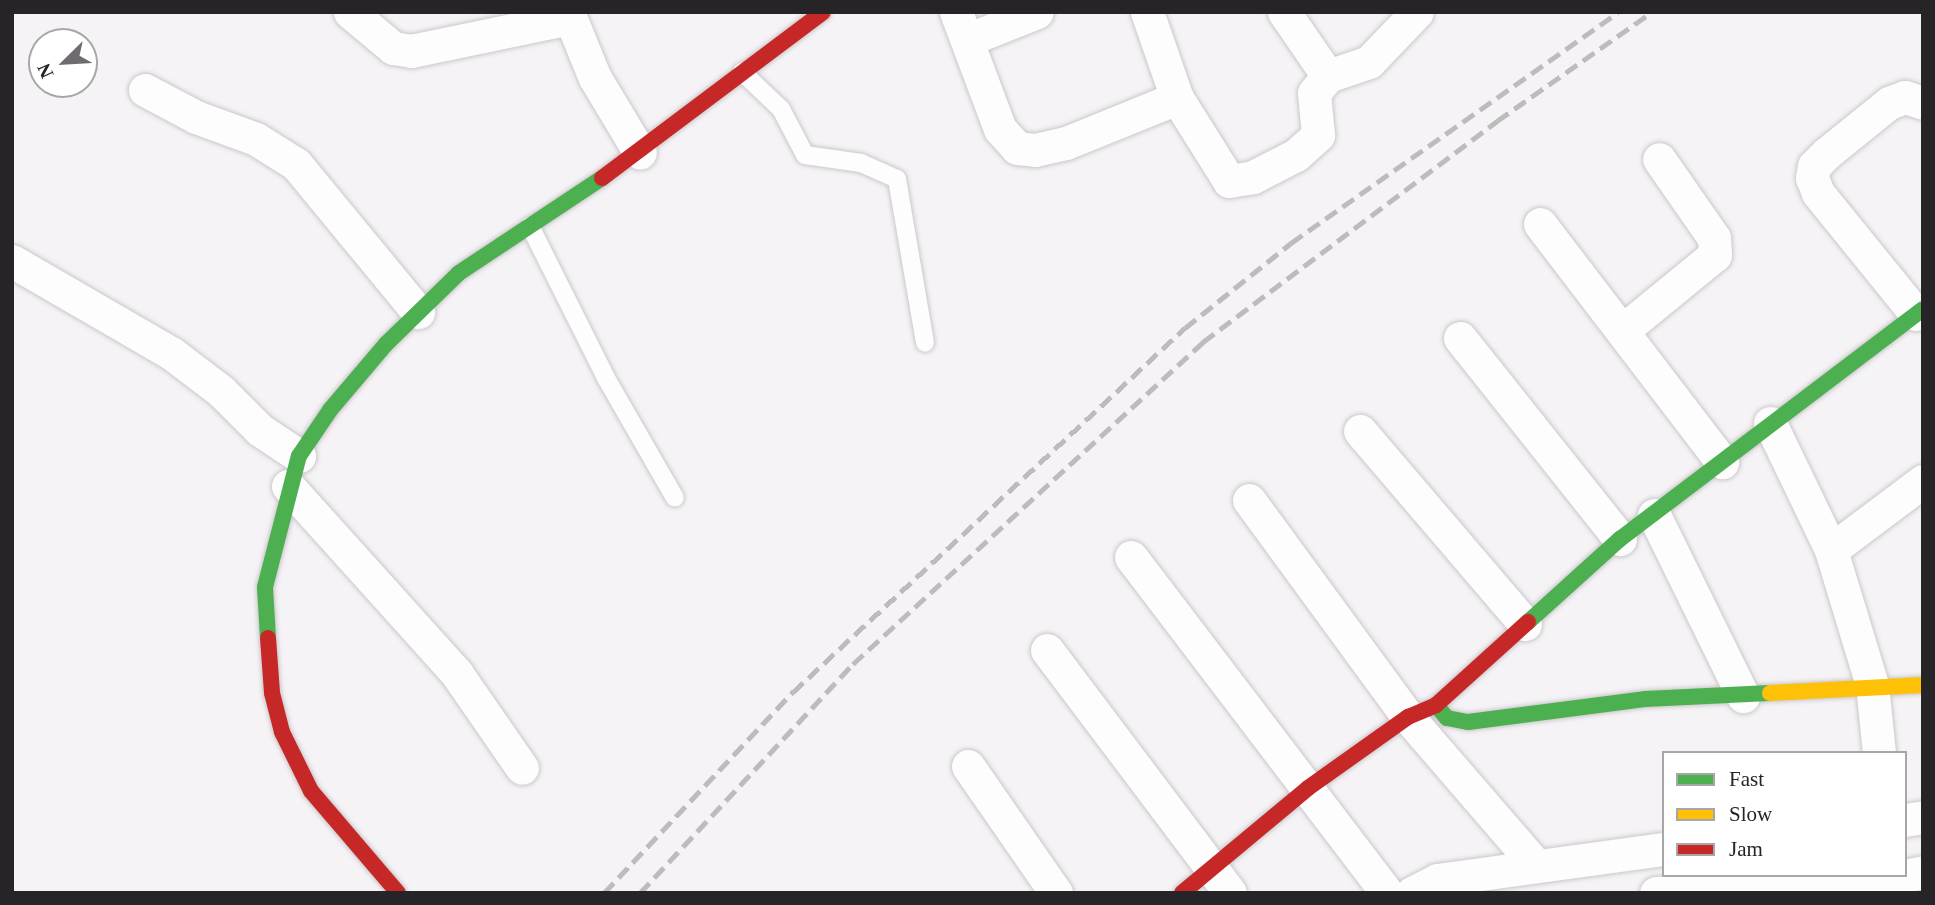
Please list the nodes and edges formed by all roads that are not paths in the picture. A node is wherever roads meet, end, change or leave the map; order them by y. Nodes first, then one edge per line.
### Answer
1 (350, 12) edge
2 (822, 12) edge
3 (1037, 12) edge
4 (1147, 12) edge
5 (1284, 12) edge
6 (1416, 12) edge
7 (569, 15) edge
8 (961, 26) edge
9 (743, 72) junction
10 (1328, 76) junction
11 (145, 90) dead end
12 (1177, 99) junction
13 (1923, 103) edge
14 (640, 153) junction
15 (1659, 159) dead end
16 (1540, 224) dead end
17 (530, 226) junction
18 (12, 261) edge
19 (1919, 311) edge
20 (418, 312) junction
21 (1622, 331) junction
22 (1460, 338) dead end
23 (925, 343) dead end
24 (1770, 423) junction
25 (1360, 431) dead end
26 (1722, 462) junction
27 (293, 471) junction
28 (1923, 481) edge
29 (675, 498) dead end
30 (1250, 500) dead end
31 (1654, 515) junction
32 (1620, 539) junction
33 (1831, 550) junction
34 (1131, 557) dead end
35 (1525, 624) junction
36 (1047, 650) dead end
37 (1872, 685) junction
38 (1923, 685) edge
39 (1744, 696) junction
40 (1422, 711) junction
41 (1879, 751) edge
42 (968, 766) dead end
43 (522, 768) dead end
44 (1308, 788) junction
45 (1662, 849) edge
46 (1535, 864) junction
47 (1906, 877) edge
48 (1222, 880) edge
49 (1888, 882) edge
50 (1730, 890) edge
51 (398, 893) edge
52 (1056, 893) edge
53 (1182, 893) edge
54 (1387, 893) edge
55 (1412, 893) edge
56 (1656, 893) edge

1 - 7 street
2 - 9 street
3 - 8 street
4 - 12 street
5 - 10 street
6 - 10 street
7 - 14 street
8 - 12 street
9 - 14 street
9 - 23 lane
10 - 12 street
11 - 20 street
13 - 19 street
14 - 17 street
15 - 21 street
16 - 21 street
17 - 20 street
17 - 29 lane
18 - 27 street
19 - 24 street
20 - 27 street
21 - 26 street
22 - 32 street
24 - 26 street
24 - 33 street
25 - 35 street
26 - 31 street
27 - 43 street
27 - 51 street
28 - 33 street
30 - 40 street
31 - 32 street
31 - 39 street
32 - 35 street
33 - 37 street
34 - 44 street
35 - 40 street
36 - 48 street
37 - 38 street
37 - 39 street
37 - 41 street
39 - 40 street
40 - 44 street
40 - 46 street
42 - 52 street
44 - 48 street
44 - 54 street
45 - 46 street
46 - 55 street
47 - 49 street
48 - 53 street
49 - 50 street
50 - 56 street

